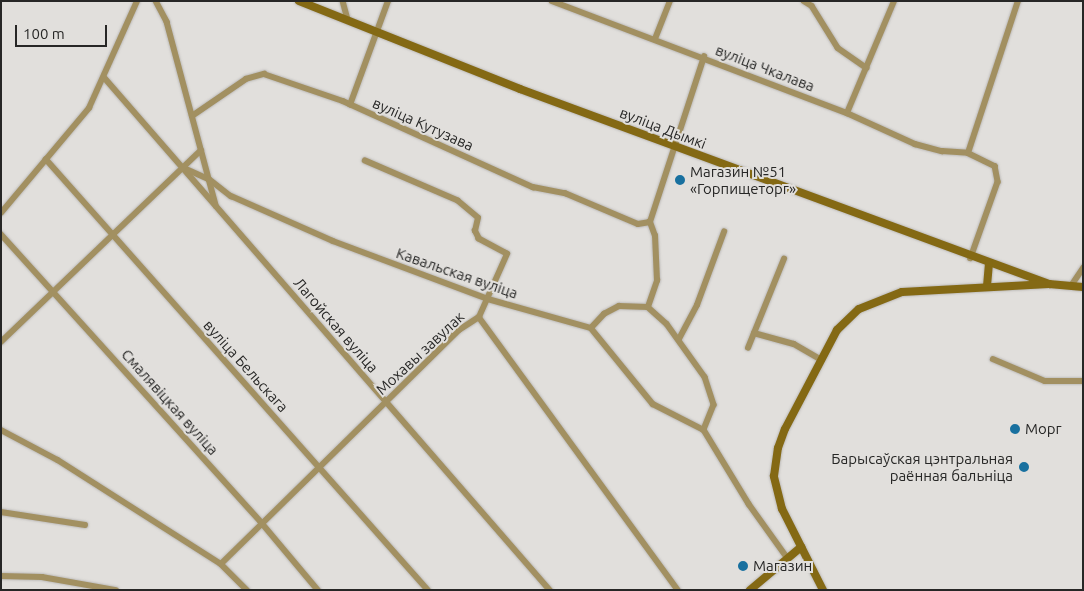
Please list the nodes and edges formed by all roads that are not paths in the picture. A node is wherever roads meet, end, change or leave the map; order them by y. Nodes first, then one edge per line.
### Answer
1 (137, 1) edge
2 (156, 1) edge
3 (299, 1) edge
4 (343, 1) edge
5 (388, 1) edge
6 (552, 1) edge
7 (670, 1) edge
8 (804, 1) edge
9 (894, 1) edge
10 (1018, 1) edge
11 (348, 20) junction
12 (377, 31) junction
13 (655, 39) junction
14 (704, 57) junction
15 (866, 68) junction
16 (104, 77) junction
17 (350, 105) junction
18 (847, 113) junction
19 (192, 116) junction
20 (676, 148) junction
21 (201, 150) junction
22 (968, 152) junction
23 (46, 159) junction
24 (365, 161) dead end
25 (182, 167) junction
26 (209, 178) junction
27 (217, 208) junction
28 (1, 213) edge
29 (650, 222) junction
30 (724, 232) dead end
31 (112, 233) junction
32 (1, 234) edge
33 (971, 258) junction
34 (784, 259) dead end
35 (989, 264) junction
36 (1083, 268) edge
37 (1049, 284) junction
38 (987, 286) junction
39 (1071, 286) junction
40 (1083, 287) edge
41 (54, 291) junction
42 (488, 299) junction
43 (648, 307) junction
44 (479, 317) junction
45 (591, 328) junction
46 (754, 333) junction
47 (679, 339) junction
48 (1, 342) edge
49 (748, 348) dead end
50 (820, 359) junction
51 (993, 359) dead end
52 (1083, 381) edge
53 (386, 402) junction
54 (1, 430) edge
55 (704, 430) junction
56 (319, 466) junction
57 (1, 512) edge
58 (261, 522) junction
59 (84, 525) dead end
60 (801, 547) junction
61 (788, 557) junction
62 (221, 564) junction
63 (1, 576) edge
64 (116, 590) edge
65 (247, 590) edge
66 (318, 590) edge
67 (428, 590) edge
68 (550, 590) edge
69 (678, 590) edge
70 (750, 590) edge
71 (823, 590) edge

1 - 16 street
2 - 19 street
3 - 11 main road, вуліца Дымкі
4 - 11 street
5 - 12 street
6 - 13 street, вуліца Чкалава
7 - 13 street
8 - 15 street
9 - 15 street
10 - 22 street
11 - 12 main road, вуліца Дымкі
12 - 17 street
12 - 20 main road, вуліца Дымкі
13 - 14 street, вуліца Чкалава
14 - 18 street, вуліца Чкалава
14 - 20 street
15 - 18 street
16 - 23 street
16 - 25 street, Лагойская вуліца
17 - 19 street, вуліца Кутузава
17 - 29 street, вуліца Кутузава
18 - 22 street, вуліца Чкалава
19 - 21 street
20 - 29 street
20 - 33 main road, вуліца Дымкі
21 - 25 street
21 - 26 street
22 - 33 street
23 - 28 street
23 - 31 street, вуліца Бельскага
24 - 42 street, Мохавы завулак
25 - 26 street, Кавальская вуліца
25 - 27 street, Лагойская вуліца
25 - 31 street
26 - 27 street
26 - 42 street, Кавальская вуліца
27 - 53 street, Лагойская вуліца
29 - 43 street
30 - 47 street
31 - 41 street
31 - 56 street, вуліца Бельскага
32 - 41 street, Смалявіцкая вуліца
33 - 35 main road, вуліца Дымкі
34 - 46 street
35 - 37 main road, вуліца Дымкі
35 - 38 main road
36 - 39 street
37 - 38 main road
37 - 39 main road
38 - 50 main road
39 - 40 main road
41 - 48 street
41 - 58 street, Смалявіцкая вуліца
42 - 44 street, Мохавы завулак
42 - 45 street, Кавальская вуліца
43 - 45 street
43 - 47 street
44 - 53 street, Мохавы завулак
44 - 69 street
45 - 55 street
46 - 49 street
46 - 50 street
47 - 55 street
50 - 60 main road
51 - 52 street
53 - 56 street, Мохавы завулак
53 - 68 street, Лагойская вуліца
54 - 62 street
55 - 61 street
56 - 58 street, Мохавы завулак
56 - 67 street, вуліца Бельскага
57 - 59 street
58 - 62 street, Мохавы завулак
58 - 66 street, Смалявіцкая вуліца
60 - 61 main road
60 - 71 main road
61 - 70 main road
62 - 65 street
63 - 64 street

